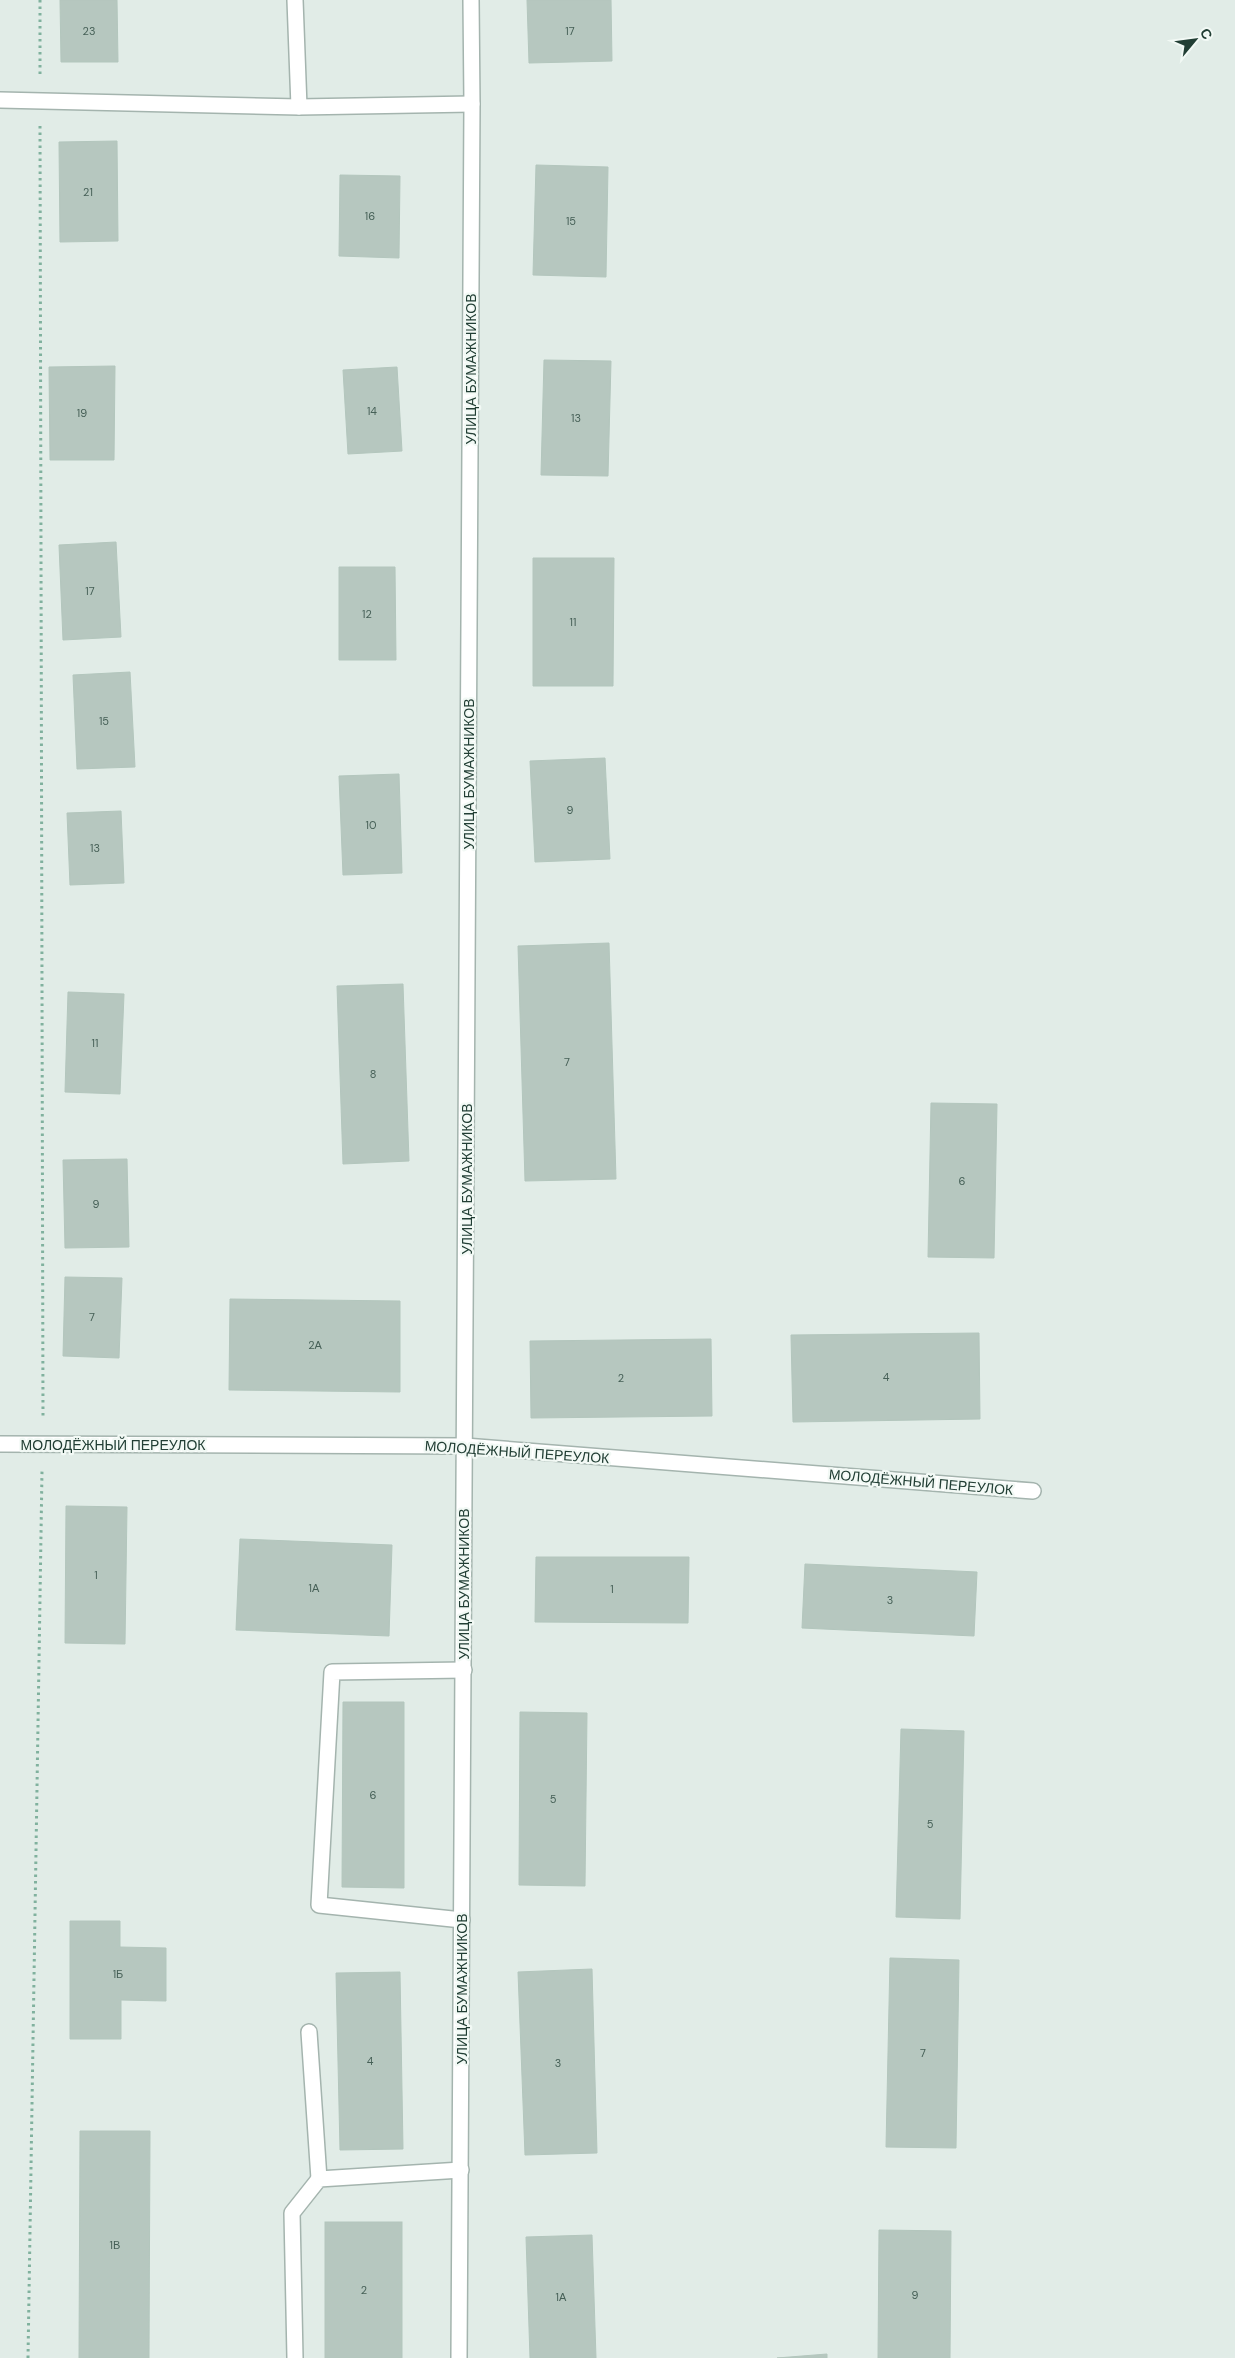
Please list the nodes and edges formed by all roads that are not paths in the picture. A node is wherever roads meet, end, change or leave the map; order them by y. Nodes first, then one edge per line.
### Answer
1 (295, 0) edge
2 (470, 0) edge
3 (0, 100) edge
4 (472, 104) junction
5 (299, 107) junction
6 (0, 1444) edge
7 (465, 1446) junction
8 (1033, 1491) dead end
9 (464, 1670) junction
10 (462, 1920) junction
11 (309, 2032) dead end
12 (461, 2170) junction
13 (319, 2179) junction
14 (295, 2358) edge
15 (459, 2358) edge

1 - 5 street
2 - 4 street, УЛИЦА БУМАЖНИКОВ
3 - 5 street
4 - 5 street
4 - 7 street, УЛИЦА БУМАЖНИКОВ
6 - 7 street, МОЛОДЁЖНЫЙ ПЕРЕУЛОК
7 - 8 street, МОЛОДЁЖНЫЙ ПЕРЕУЛОК
7 - 9 street, УЛИЦА БУМАЖНИКОВ
9 - 10 street, УЛИЦА БУМАЖНИКОВ
9 - 10 street
10 - 12 street, УЛИЦА БУМАЖНИКОВ
11 - 13 street
12 - 13 street
12 - 15 street, УЛИЦА БУМАЖНИКОВ
13 - 14 street

